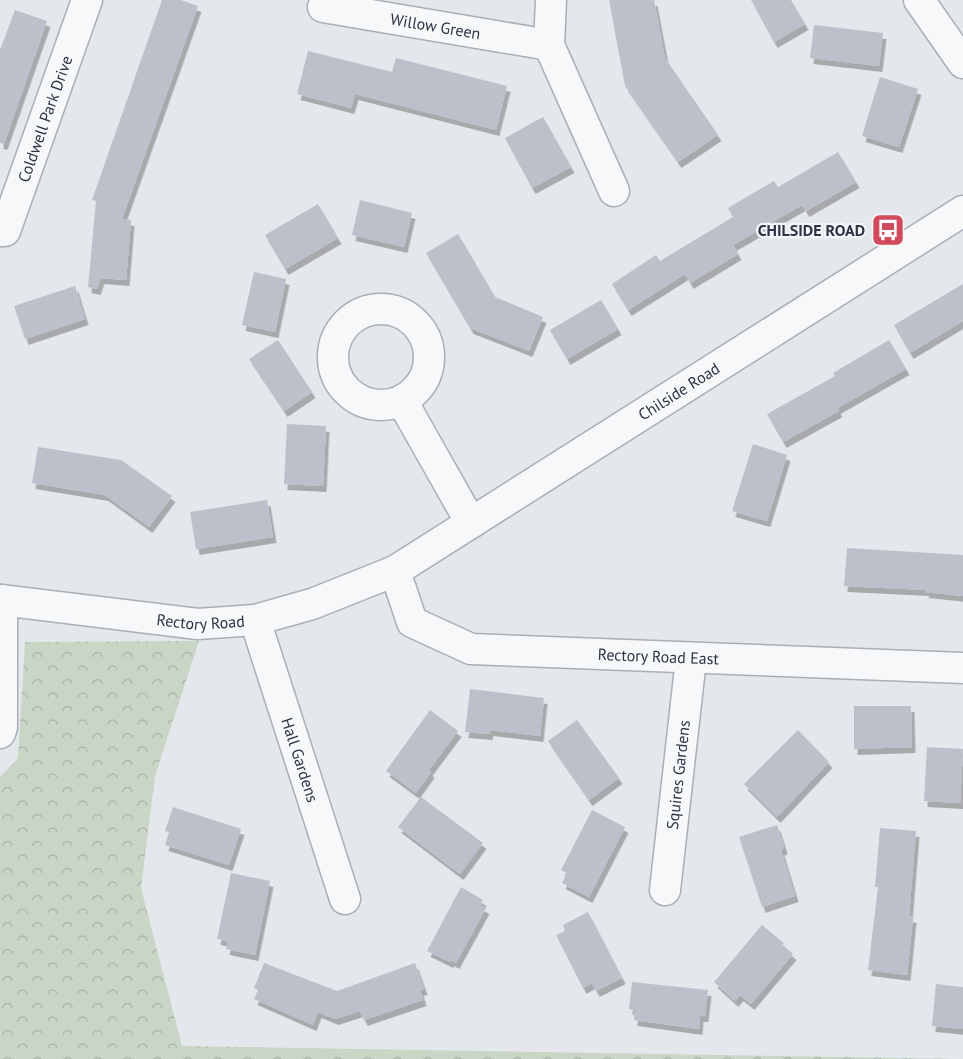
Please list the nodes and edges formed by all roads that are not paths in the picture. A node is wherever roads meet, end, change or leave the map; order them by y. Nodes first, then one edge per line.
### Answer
1 (87, 0) edge
2 (552, 0) edge
3 (920, 0) edge
4 (323, 7) dead end
5 (549, 45) junction
6 (963, 63) edge
7 (614, 191) dead end
8 (963, 211) edge
9 (0, 231) edge
10 (402, 401) dead end
11 (471, 523) junction
12 (394, 571) junction
13 (1, 600) edge
14 (255, 620) junction
15 (691, 659) junction
16 (963, 668) edge
17 (0, 733) edge
18 (665, 890) dead end
19 (345, 899) dead end

1 - 9 street, Coldwell Park Drive
2 - 5 street
3 - 6 street
4 - 5 street, Willow Green
5 - 7 street
8 - 11 street, Chilside Road
10 - 11 street
11 - 12 street, Chilside Road
12 - 14 street, Rectory Road
12 - 15 street, Rectory Road East
13 - 14 street, Rectory Road
13 - 17 street
14 - 19 street, Hall Gardens
15 - 16 street, Rectory Road East
15 - 18 street, Squires Gardens

